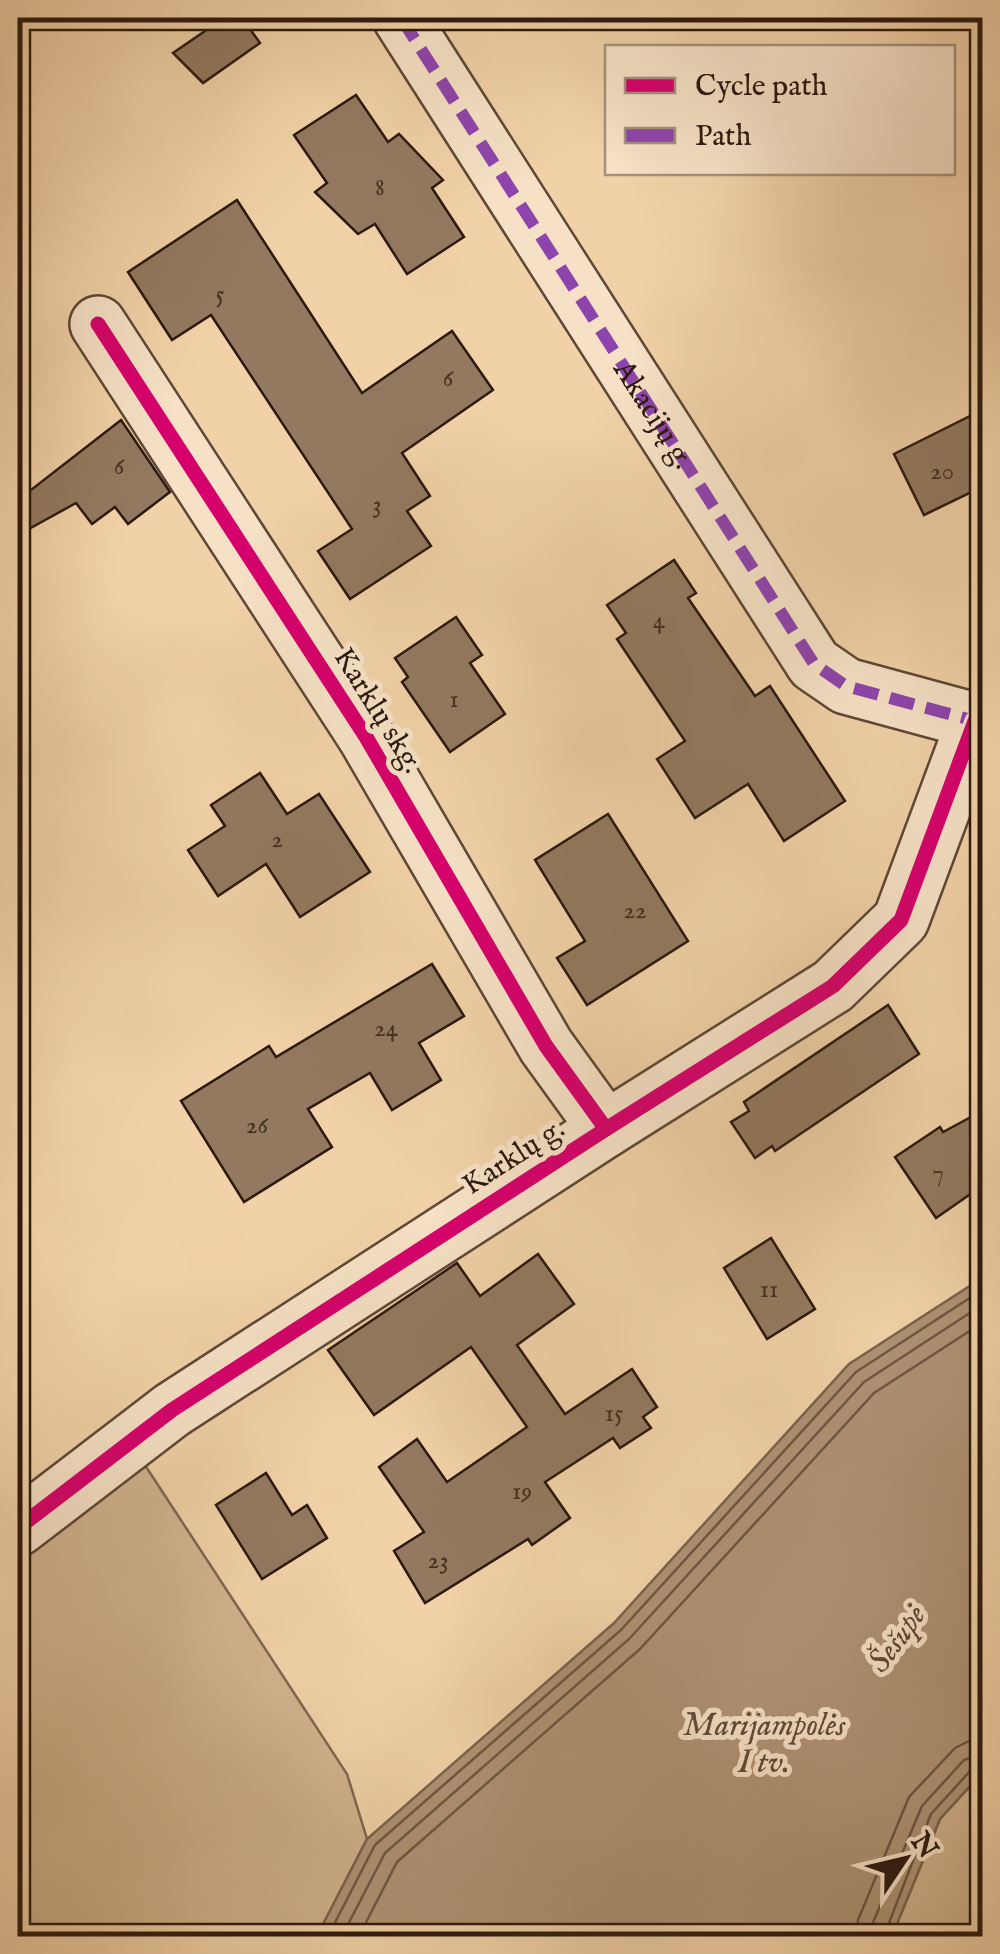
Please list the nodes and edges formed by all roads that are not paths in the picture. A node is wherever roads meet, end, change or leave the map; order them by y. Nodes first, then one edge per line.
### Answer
1 (401, 18) edge
2 (98, 324) dead end
3 (978, 718) edge
4 (606, 1129) junction
5 (18, 1528) edge

1 - 3 street, Akacijų g.
2 - 4 street, Karklų skg.
3 - 4 street, Karklų g.
4 - 5 street, Karklų g.

